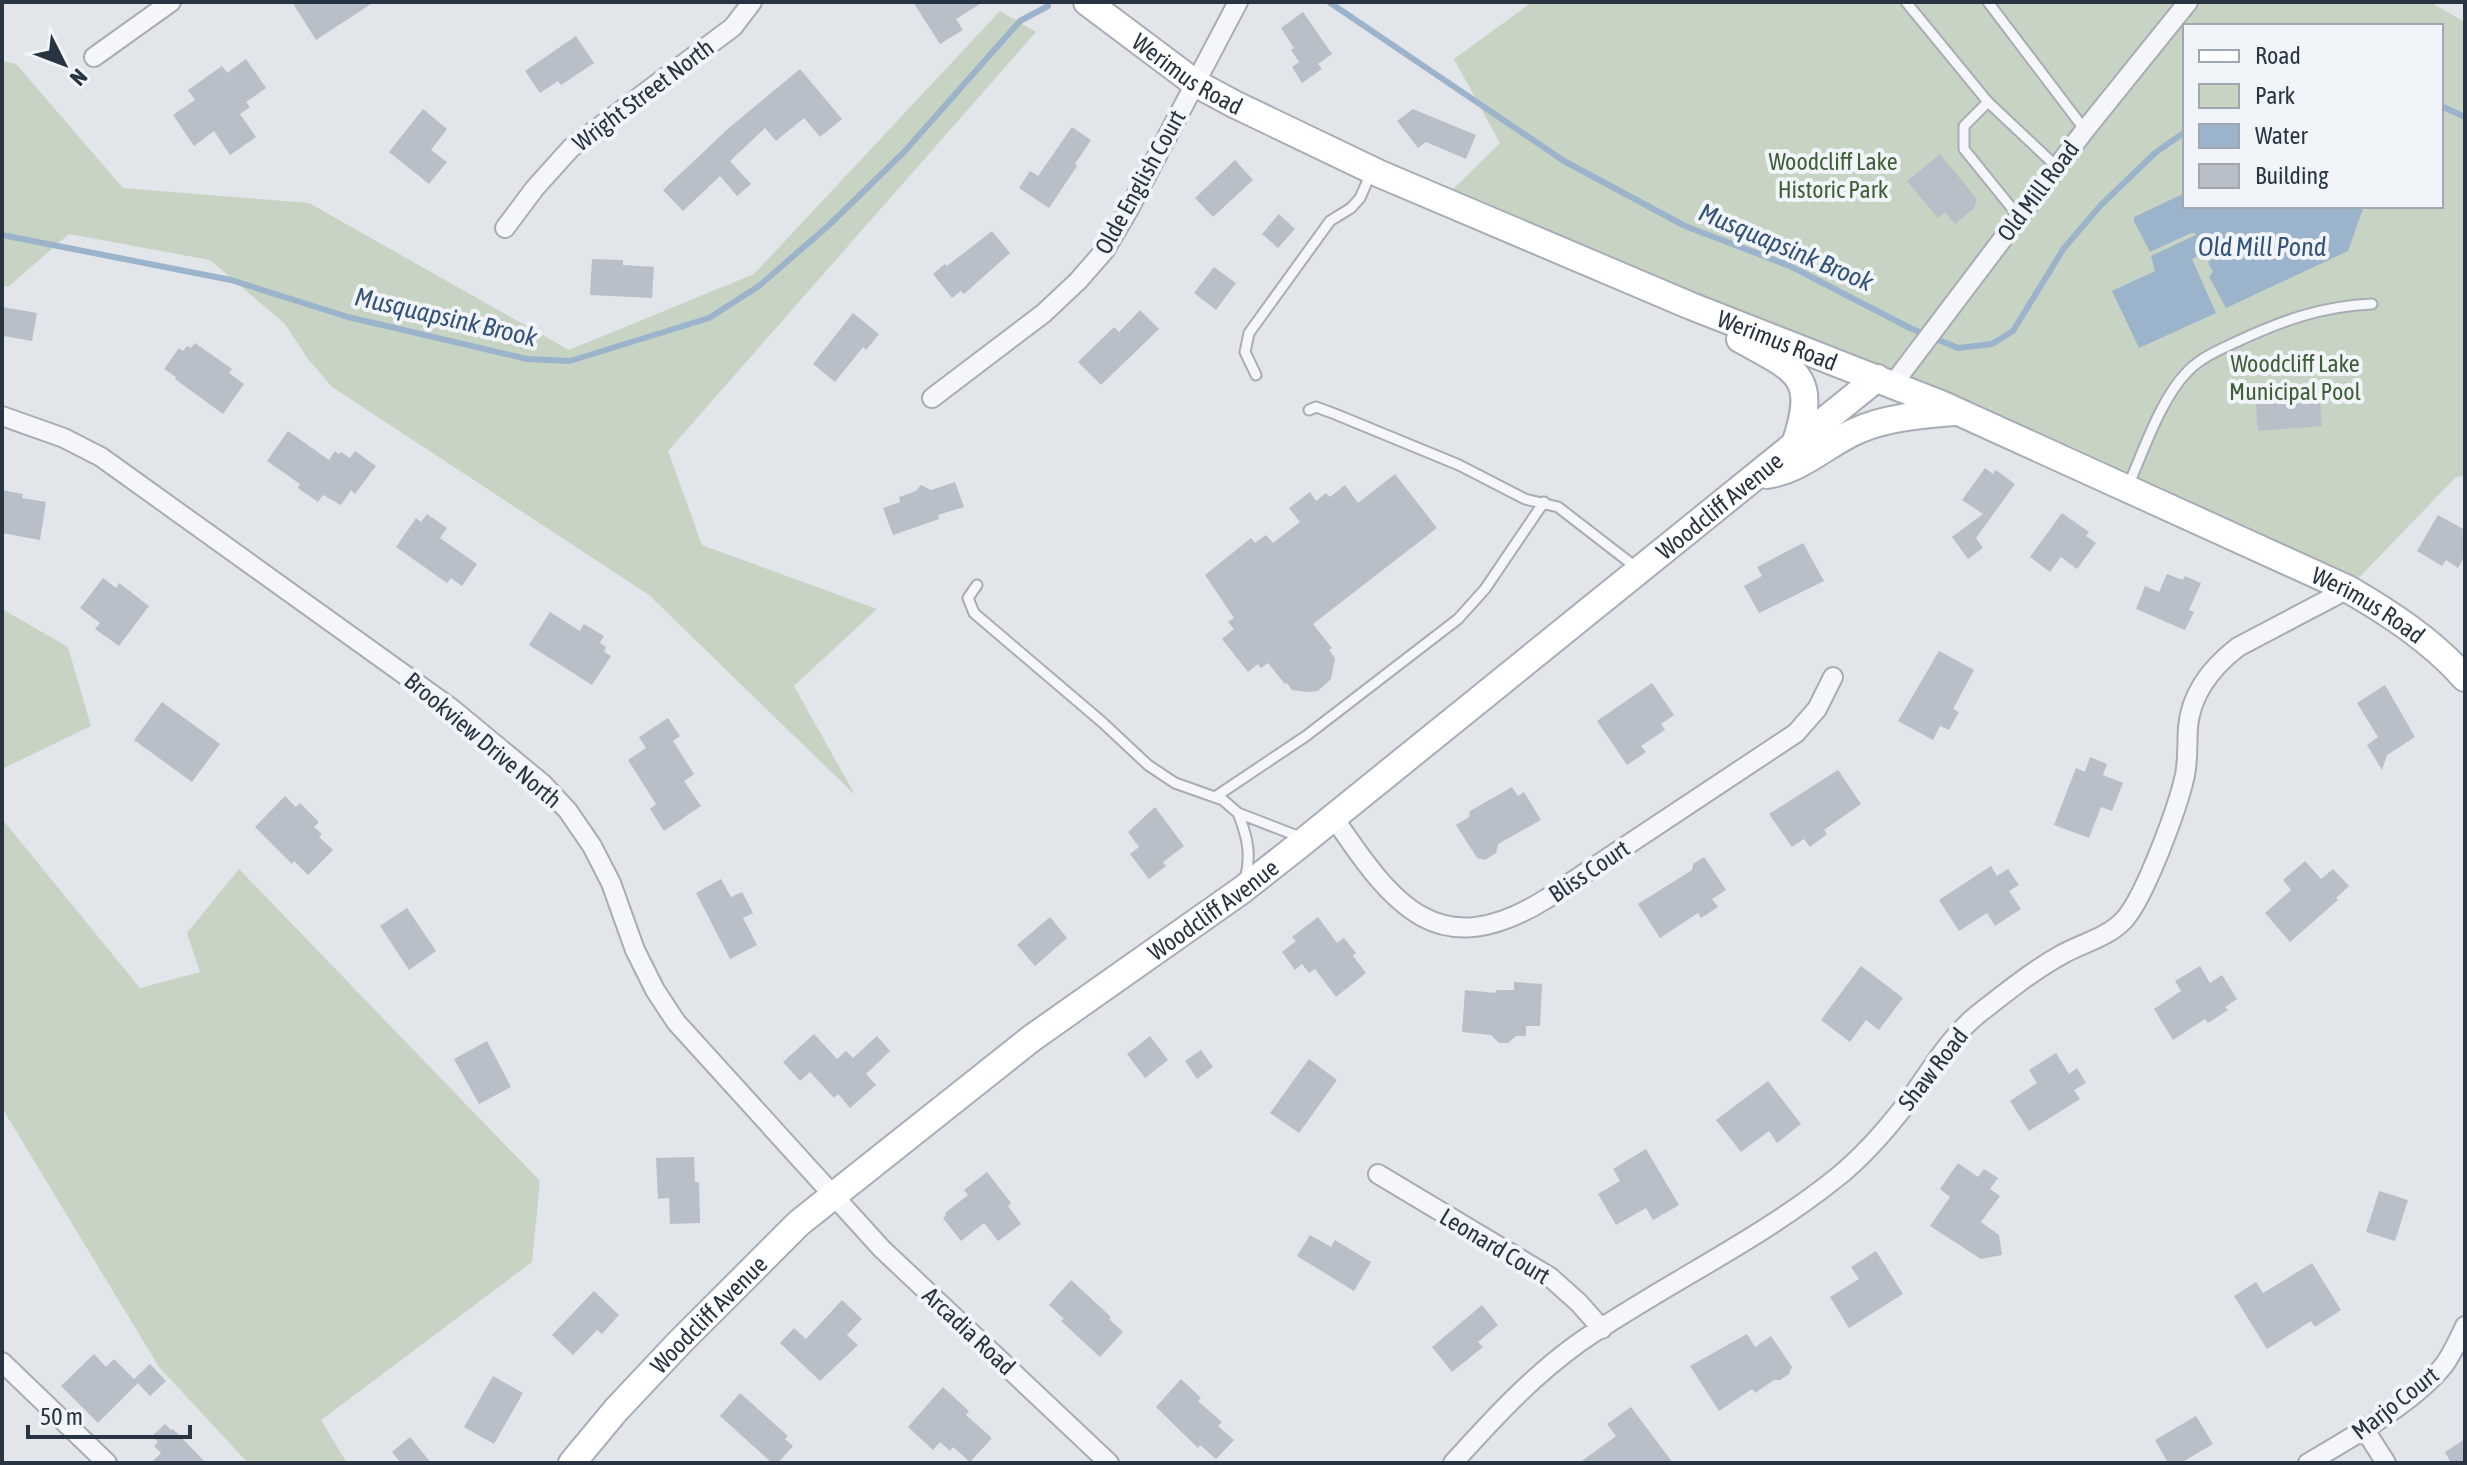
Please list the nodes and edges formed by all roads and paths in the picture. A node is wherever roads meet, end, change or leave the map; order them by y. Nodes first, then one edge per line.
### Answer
1 (171, 2) edge
2 (752, 2) edge
3 (1087, 2) edge
4 (1238, 2) edge
5 (1906, 2) edge
6 (1988, 2) edge
7 (2188, 2) edge
8 (94, 57) dead end
9 (1195, 83) junction
10 (1988, 102) junction
11 (2085, 130) junction
12 (2057, 167) junction
13 (1372, 170) junction
14 (2019, 217) junction
15 (505, 228) dead end
16 (2372, 304) dead end
17 (1691, 306) junction
18 (1256, 375) dead end
19 (1885, 381) junction
20 (932, 398) dead end
21 (1309, 410) dead end
22 (1958, 412) junction
23 (2, 416) edge
24 (1795, 444) junction
25 (1755, 477) junction
26 (2127, 488) junction
27 (1544, 502) junction
28 (1640, 570) junction
29 (977, 585) dead end
30 (2348, 589) junction
31 (1833, 677) dead end
32 (2465, 678) edge
33 (1215, 797) junction
34 (1238, 813) junction
35 (1334, 818) junction
36 (1309, 838) junction
37 (1242, 890) junction
38 (1378, 1174) dead end
39 (833, 1196) junction
40 (2465, 1326) edge
41 (1602, 1329) junction
42 (2, 1362) edge
43 (2365, 1430) junction
44 (107, 1463) edge
45 (572, 1463) edge
46 (1109, 1463) edge
47 (1453, 1463) edge
48 (2308, 1463) edge
49 (2386, 1463) edge

1 - 8 street
2 - 15 street, Wright Street North
3 - 9 main road, Werimus Road
4 - 9 street, Olde English Court
5 - 10 lane
6 - 11 lane
7 - 11 street, Old Mill Road
9 - 13 main road, Werimus Road
9 - 20 street, Olde English Court
10 - 12 lane
10 - 14 lane
11 - 12 street, Old Mill Road
12 - 14 street, Old Mill Road
13 - 17 main road, Werimus Road
13 - 18 lane
14 - 19 street, Old Mill Road
16 - 26 lane
17 - 19 main road, Werimus Road
17 - 24 main road
19 - 22 main road, Werimus Road
19 - 24 main road, Woodcliff Avenue
21 - 27 lane
22 - 25 main road
22 - 26 main road, Werimus Road
23 - 39 street, Brookview Drive North
24 - 25 main road, Woodcliff Avenue
25 - 28 main road, Woodcliff Avenue
26 - 30 main road, Werimus Road
27 - 28 lane
27 - 33 lane
28 - 35 main road, Woodcliff Avenue
29 - 33 lane
30 - 32 main road, Werimus Road
30 - 41 street, Shaw Road
31 - 35 street, Bliss Court
33 - 34 lane
34 - 36 lane
34 - 37 lane
35 - 36 main road, Woodcliff Avenue
36 - 37 main road, Woodcliff Avenue
37 - 39 main road, Woodcliff Avenue
38 - 41 street, Leonard Court
39 - 45 main road, Woodcliff Avenue
39 - 46 street, Arcadia Road
40 - 43 street, Marjo Court
41 - 47 street, Shaw Road
42 - 44 street
43 - 48 street, Marjo Court
43 - 49 street

